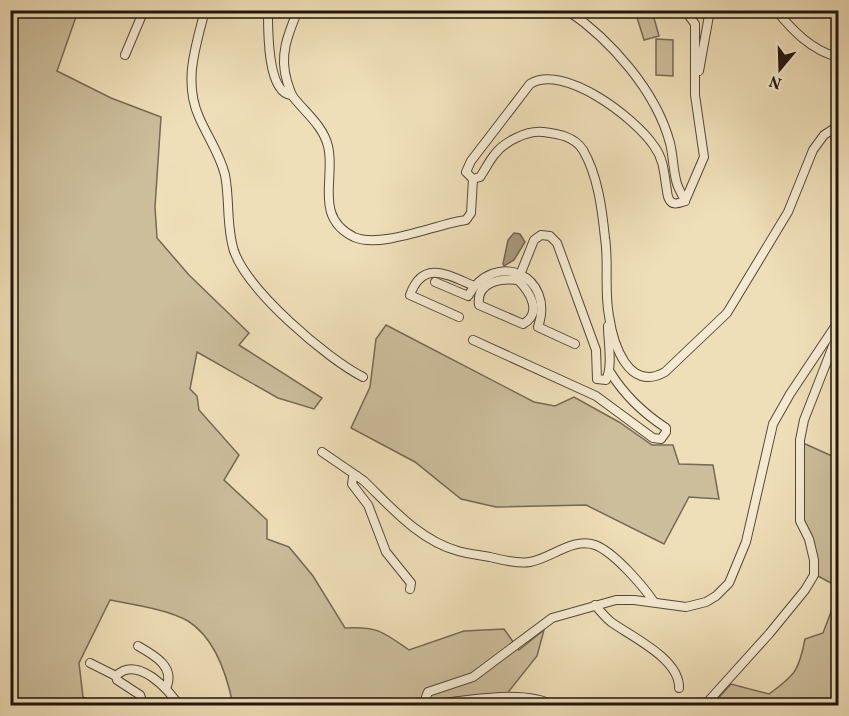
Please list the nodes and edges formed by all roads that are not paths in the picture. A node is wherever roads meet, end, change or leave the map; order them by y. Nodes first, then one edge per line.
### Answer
1 (144, 10) edge
2 (205, 10) edge
3 (268, 10) edge
4 (298, 10) edge
5 (567, 10) edge
6 (685, 10) edge
7 (710, 10) edge
8 (776, 10) edge
9 (125, 55) dead end
10 (838, 57) edge
11 (291, 95) junction
12 (695, 95) junction
13 (838, 126) edge
14 (473, 179) junction
15 (685, 201) junction
16 (519, 277) junction
17 (435, 282) dead end
18 (474, 286) junction
19 (609, 316) junction
20 (459, 317) dead end
21 (838, 322) edge
22 (838, 333) edge
23 (473, 340) dead end
24 (574, 344) dead end
25 (610, 372) junction
26 (363, 377) dead end
27 (322, 452) dead end
28 (357, 476) junction
29 (410, 589) dead end
30 (654, 602) junction
31 (595, 605) junction
32 (138, 646) dead end
33 (90, 663) dead end
34 (116, 676) junction
35 (166, 688) junction
36 (679, 688) dead end
37 (144, 705) edge
38 (179, 705) edge
39 (555, 705) edge
40 (704, 705) edge

1 - 9 street
2 - 26 street
3 - 11 street
4 - 11 street
5 - 15 street
6 - 12 street
7 - 12 street
8 - 10 street
11 - 14 street
12 - 15 street
13 - 19 street
14 - 15 street
14 - 19 street
16 - 16 street
16 - 18 street
16 - 24 street
16 - 25 street
17 - 18 street
18 - 20 street
19 - 25 street
21 - 30 street
22 - 40 street
23 - 25 street
27 - 28 street
28 - 29 street
28 - 30 street
30 - 31 street
31 - 36 street
31 - 39 street
32 - 35 street
33 - 34 street
34 - 35 street
34 - 37 street
35 - 38 street

